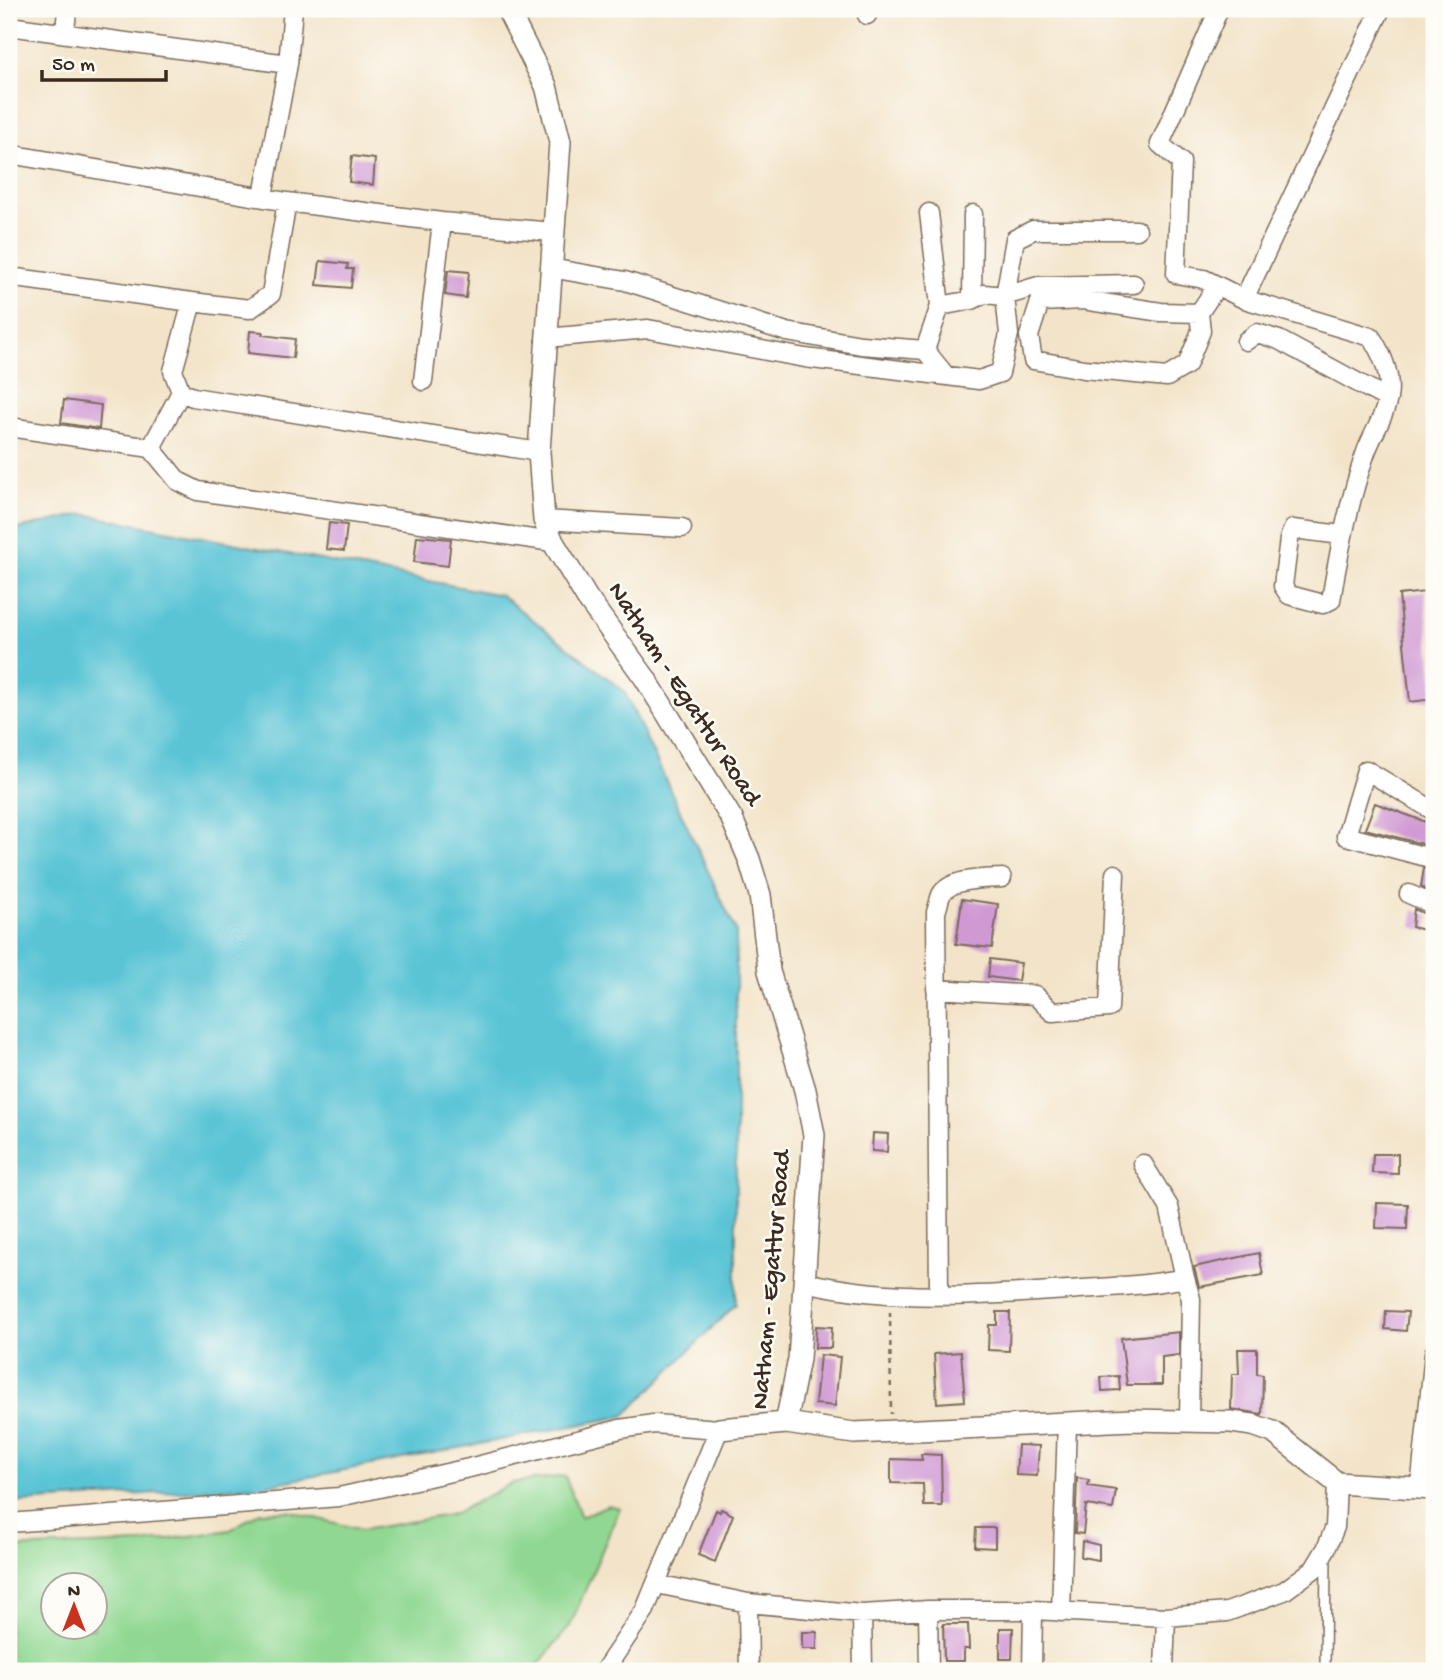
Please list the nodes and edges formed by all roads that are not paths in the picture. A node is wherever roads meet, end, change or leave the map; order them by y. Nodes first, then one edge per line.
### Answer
1 (67, 9) edge
2 (293, 9) edge
3 (507, 9) edge
4 (1219, 9) edge
5 (1381, 9) edge
6 (9, 26) edge
7 (65, 33) junction
8 (288, 64) junction
9 (9, 154) edge
10 (263, 196) junction
11 (287, 202) junction
12 (929, 213) dead end
13 (973, 214) dead end
14 (442, 222) junction
15 (1137, 230) dead end
16 (553, 232) junction
17 (550, 268) junction
18 (9, 277) edge
19 (1133, 284) dead end
20 (1217, 286) junction
21 (1005, 296) junction
22 (1244, 299) junction
23 (972, 300) junction
24 (192, 302) junction
25 (940, 306) junction
26 (1199, 313) junction
27 (546, 338) junction
28 (1246, 341) dead end
29 (925, 350) junction
30 (947, 376) junction
31 (424, 380) dead end
32 (181, 392) junction
33 (1388, 398) junction
34 (9, 427) edge
35 (151, 448) junction
36 (539, 452) junction
37 (544, 520) junction
38 (682, 528) dead end
39 (1342, 535) junction
40 (552, 542) junction
41 (1434, 811) edge
42 (1434, 859) edge
43 (1115, 874) dead end
44 (1002, 878) dead end
45 (1409, 894) dead end
46 (1434, 905) edge
47 (936, 989) junction
48 (1143, 1164) dead end
49 (1185, 1278) junction
50 (805, 1282) junction
51 (939, 1294) junction
52 (1434, 1353) edge
53 (1434, 1360) edge
54 (1189, 1421) junction
55 (786, 1423) junction
56 (1067, 1423) junction
57 (719, 1429) junction
58 (1337, 1483) junction
59 (1427, 1489) edge
60 (9, 1523) edge
61 (1326, 1549) junction
62 (657, 1584) junction
63 (748, 1603) junction
64 (928, 1610) junction
65 (1033, 1610) junction
66 (1061, 1612) junction
67 (863, 1614) junction
68 (1166, 1618) junction
69 (604, 1671) edge
70 (749, 1671) edge
71 (863, 1671) edge
72 (929, 1671) edge
73 (1032, 1671) edge
74 (1164, 1671) edge
75 (1325, 1671) edge

1 - 7 street
2 - 8 street
3 - 16 street, Natham - Egattur Road
4 - 20 street
5 - 22 street
6 - 7 street
7 - 8 street
8 - 10 street
9 - 10 street
10 - 11 street
11 - 14 street
11 - 24 street
12 - 25 street
13 - 23 street
14 - 16 street
14 - 31 street
15 - 21 street
16 - 17 street, Natham - Egattur Road
17 - 27 street, Natham - Egattur Road
17 - 29 street
18 - 24 street
19 - 21 street
20 - 22 street
20 - 26 street
21 - 23 street
21 - 30 street
22 - 33 street
23 - 25 street
24 - 32 street
25 - 29 street
26 - 26 street
27 - 30 street
27 - 36 street, Natham - Egattur Road
28 - 33 street
29 - 30 street
32 - 35 street
32 - 36 street
33 - 39 street
34 - 35 street
35 - 40 street
36 - 37 street, Natham - Egattur Road
37 - 38 street
37 - 40 street, Natham - Egattur Road
39 - 39 street
40 - 50 street, Natham - Egattur Road
41 - 42 street
43 - 47 street
44 - 47 street
45 - 46 street
47 - 51 street
48 - 49 street
49 - 51 street
49 - 54 street
50 - 51 street
50 - 55 street, Natham - Egattur Road
52 - 53 street
53 - 59 street
54 - 56 street, Natham - Egattur Road
54 - 58 street, Natham - Egattur Road
55 - 56 street, Natham - Egattur Road
55 - 57 street
56 - 66 street
57 - 60 street
57 - 62 street
58 - 59 street
58 - 61 street
61 - 68 street
61 - 75 lane
62 - 63 street
62 - 69 street
63 - 67 street
63 - 70 street
64 - 65 street
64 - 67 street
64 - 72 street
65 - 66 street
65 - 73 street
66 - 68 street
67 - 71 street
68 - 74 street

